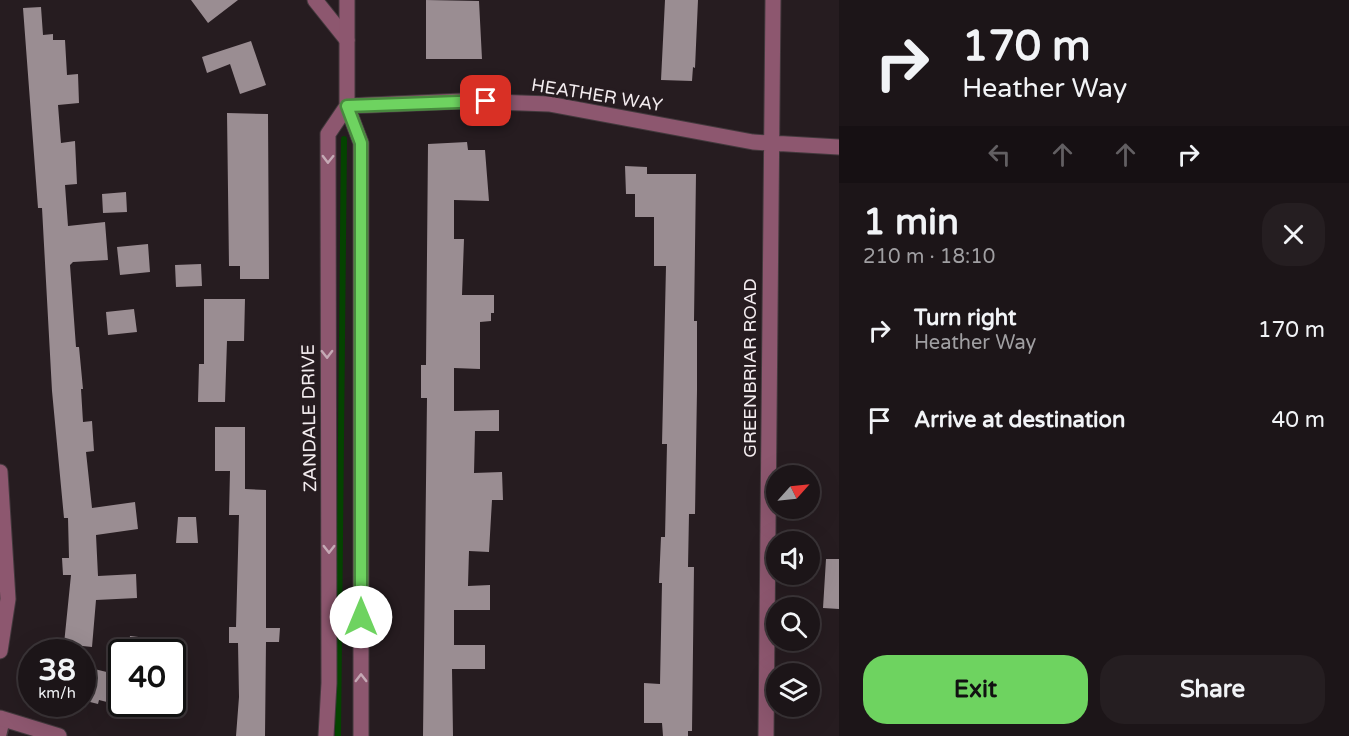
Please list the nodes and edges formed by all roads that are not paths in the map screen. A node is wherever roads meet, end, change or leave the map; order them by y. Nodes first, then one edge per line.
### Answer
1 (315, 0) edge
2 (347, 0) edge
3 (773, 0) edge
4 (347, 40) junction
5 (347, 106) junction
6 (771, 141) junction
7 (839, 147) edge
8 (0, 472) edge
9 (0, 651) edge
10 (3, 719) edge
11 (1, 736) edge
12 (59, 736) edge
13 (326, 736) edge
14 (361, 736) edge
15 (766, 736) edge

1 - 4 street
2 - 4 street
3 - 6 street, GREENBRIAR ROAD
4 - 5 street
5 - 6 street, HEATHER WAY
5 -> 13 street, ZANDALE DRIVE
14 -> 5 street
6 - 7 street, HEATHER WAY
6 - 15 street, GREENBRIAR ROAD
8 - 9 street
10 - 11 lane
10 - 12 street

